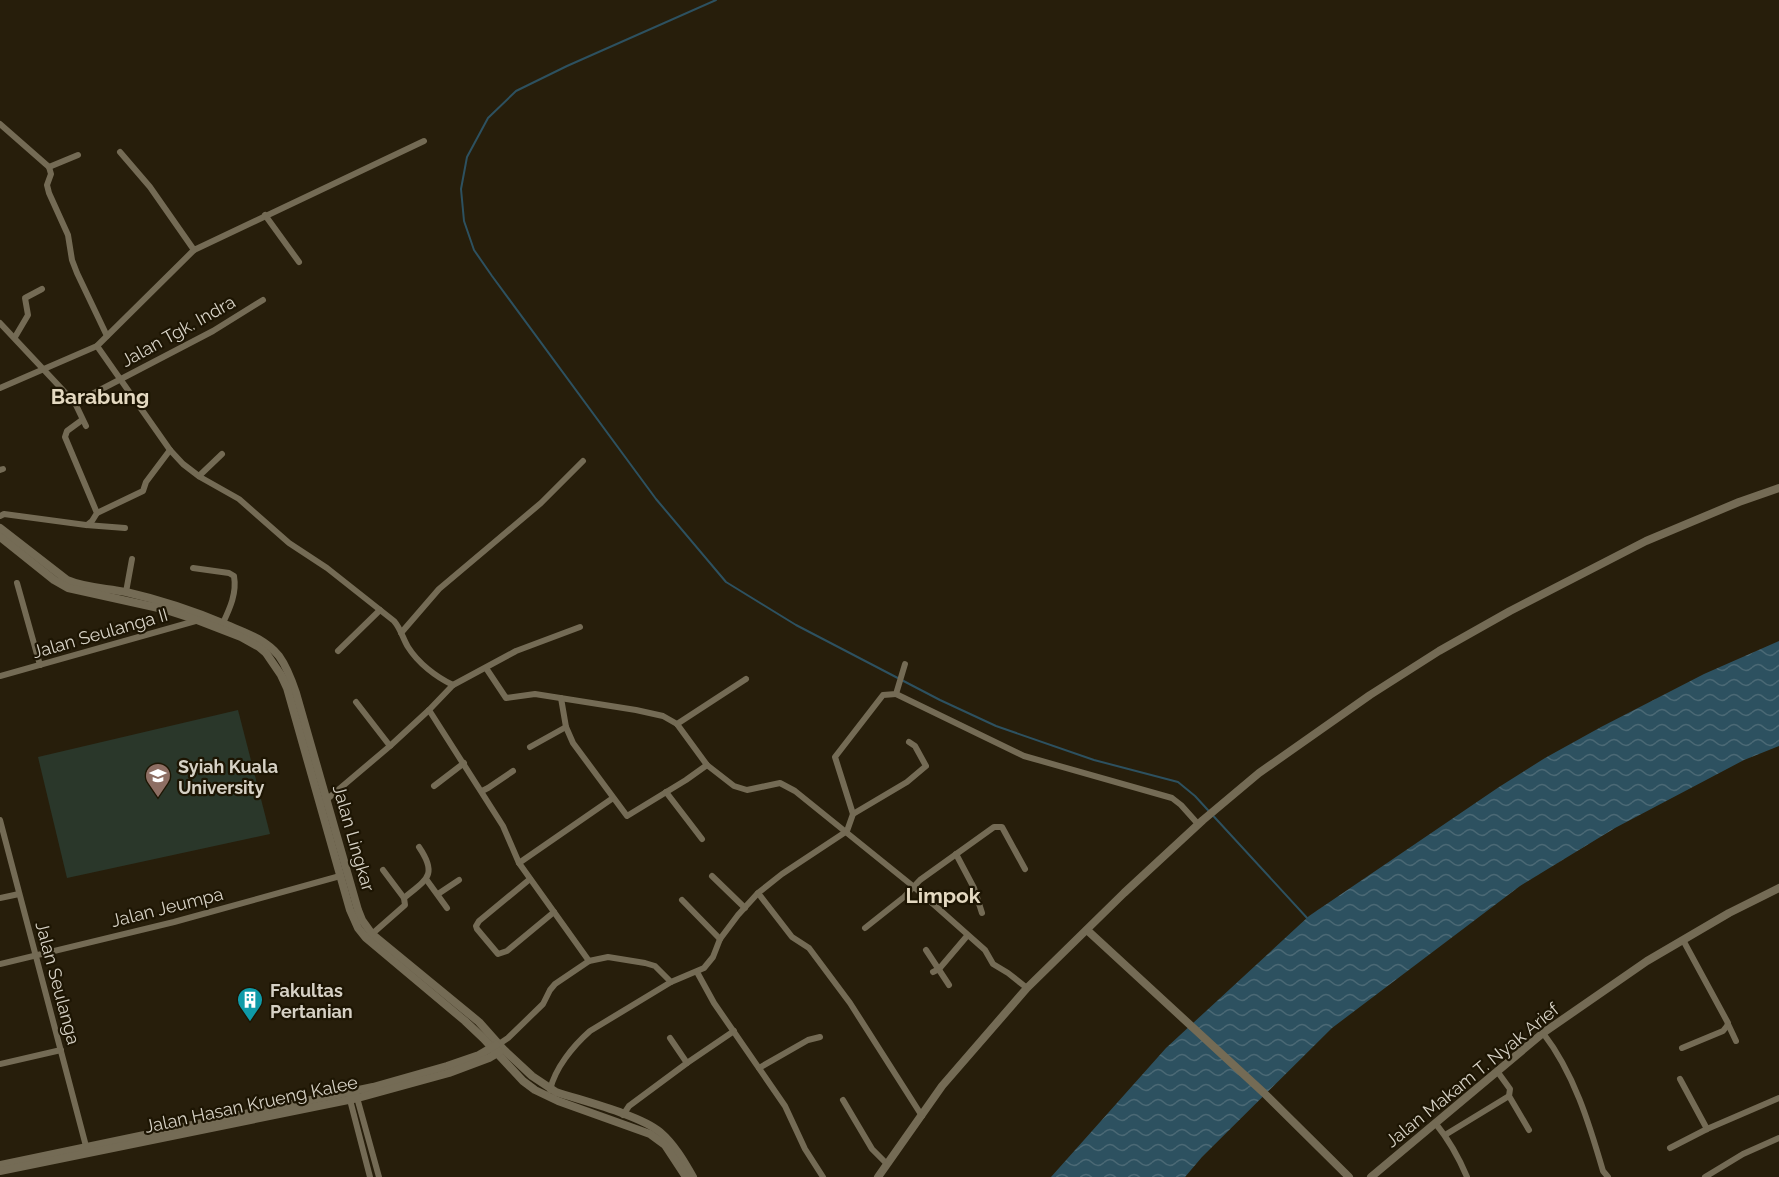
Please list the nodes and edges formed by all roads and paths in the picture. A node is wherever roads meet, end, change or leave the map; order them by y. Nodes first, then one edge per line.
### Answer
1 (0, 124) edge
2 (424, 141) dead end
3 (120, 152) dead end
4 (78, 155) dead end
5 (49, 167) junction
6 (265, 216) junction
7 (194, 250) junction
8 (298, 262) dead end
9 (42, 289) dead end
10 (263, 300) dead end
11 (0, 322) edge
12 (107, 336) junction
13 (15, 337) junction
14 (97, 346) junction
15 (44, 369) junction
16 (120, 380) junction
17 (0, 388) edge
18 (75, 403) junction
19 (170, 450) junction
20 (222, 454) dead end
21 (583, 461) dead end
22 (199, 476) junction
23 (1779, 488) edge
24 (97, 513) junction
25 (0, 516) edge
26 (86, 525) junction
27 (0, 528) edge
28 (125, 528) dead end
29 (0, 537) edge
30 (132, 559) dead end
31 (193, 568) dead end
32 (17, 583) dead end
33 (126, 592) junction
34 (380, 610) junction
35 (207, 616) junction
36 (198, 620) junction
37 (223, 623) junction
38 (580, 627) dead end
39 (401, 633) junction
40 (338, 651) dead end
41 (905, 664) dead end
42 (40, 665) junction
43 (486, 668) junction
44 (0, 676) edge
45 (746, 679) dead end
46 (453, 685) junction
47 (896, 692) junction
48 (561, 699) junction
49 (356, 702) dead end
50 (429, 710) junction
51 (677, 724) junction
52 (566, 727) junction
53 (909, 742) dead end
54 (390, 746) junction
55 (530, 747) dead end
56 (464, 763) junction
57 (707, 765) junction
58 (513, 771) dead end
59 (434, 786) dead end
60 (482, 790) junction
61 (666, 792) junction
62 (613, 798) junction
63 (324, 802) junction
64 (853, 814) junction
65 (1201, 822) junction
66 (0, 823) edge
67 (847, 831) junction
68 (702, 838) dead end
69 (419, 846) dead end
70 (956, 854) junction
71 (519, 863) junction
72 (1025, 869) dead end
73 (383, 870) dead end
74 (340, 876) junction
75 (712, 876) dead end
76 (426, 879) junction
77 (530, 879) junction
78 (459, 880) dead end
79 (915, 887) junction
80 (1779, 888) edge
81 (758, 893) junction
82 (19, 894) junction
83 (438, 894) junction
84 (0, 898) edge
85 (404, 898) junction
86 (682, 900) dead end
87 (447, 908) dead end
88 (745, 908) junction
89 (554, 912) junction
90 (982, 913) dead end
91 (865, 927) dead end
92 (1087, 930) junction
93 (372, 934) junction
94 (968, 936) junction
95 (720, 939) junction
96 (1683, 940) junction
97 (926, 950) dead end
98 (35, 955) junction
99 (589, 961) junction
100 (0, 964) edge
101 (936, 970) junction
102 (697, 972) junction
103 (670, 982) junction
104 (949, 985) dead end
105 (1027, 988) junction
106 (863, 1021) junction
107 (1728, 1023) junction
108 (855, 1025) dead end
109 (734, 1031) junction
110 (1543, 1033) junction
111 (820, 1037) dead end
112 (670, 1038) dead end
113 (1736, 1041) dead end
114 (1682, 1048) dead end
115 (498, 1049) junction
116 (61, 1050) junction
117 (687, 1063) junction
118 (0, 1064) edge
119 (759, 1068) junction
120 (1497, 1071) junction
121 (1680, 1078) dead end
122 (550, 1089) junction
123 (353, 1095) junction
124 (1509, 1096) junction
125 (1779, 1098) edge
126 (843, 1100) dead end
127 (623, 1114) junction
128 (922, 1116) junction
129 (1436, 1124) junction
130 (1707, 1129) junction
131 (1529, 1130) dead end
132 (1445, 1135) junction
133 (1779, 1138) edge
134 (1671, 1148) dead end
135 (87, 1150) junction
136 (887, 1164) junction
137 (0, 1165) edge
138 (0, 1171) edge
139 (370, 1177) edge
140 (379, 1177) edge
141 (686, 1177) edge
142 (693, 1177) edge
143 (823, 1177) edge
144 (878, 1177) edge
145 (1349, 1177) edge
146 (1371, 1177) edge
147 (1467, 1177) edge
148 (1608, 1177) edge
149 (1705, 1177) edge

1 - 5 street
2 - 6 street
3 - 7 street
4 - 5 street
5 - 12 street
6 - 7 street
6 - 8 street
7 - 12 street
9 - 13 street
10 - 16 street, Jalan Tgk. Indra
11 - 13 street
12 - 14 street
13 - 15 street
14 - 15 street
14 - 16 street
15 - 17 street
15 - 18 street
16 - 18 street, Jalan Tgk. Indra
16 - 19 street
18 - 24 street
19 - 22 street
19 - 24 street
20 - 22 street
21 - 39 street
22 - 34 street
23 - 65 street
24 - 26 street
25 - 26 street
26 - 28 street
27 - 33 street, Jalan Lingkar
29 - 36 street
30 - 33 street
31 - 37 street
32 - 42 street
33 - 35 street, Jalan Lingkar
34 - 39 street
34 - 40 street
35 - 36 street, Jalan Seulanga II
35 - 37 street, Jalan Lingkar
36 - 42 street, Jalan Seulanga II
36 - 63 street
37 - 63 street, Jalan Lingkar
38 - 43 street
39 - 46 street
41 - 47 street
42 - 44 street, Jalan Seulanga II
43 - 46 street
43 - 48 street
45 - 51 street
46 - 50 street
47 - 64 street
47 - 65 street
48 - 51 street
48 - 52 street
49 - 54 street
50 - 54 street
50 - 56 street
51 - 57 street
52 - 55 street
52 - 62 street
53 - 64 street
54 - 63 street
56 - 59 street
56 - 60 street
57 - 61 street
57 - 67 street
58 - 60 street
60 - 71 street
61 - 62 street
61 - 68 street
62 - 71 street
63 - 74 street
63 - 93 street, Jalan Lingkar
64 - 67 street
65 - 92 street
66 - 82 street, Jalan Seulanga
67 - 79 street
67 - 81 street
69 - 76 street
70 - 72 street
70 - 79 street
70 - 90 street
71 - 77 street
73 - 85 street
74 - 98 street, Jalan Jeumpa
74 - 115 street
75 - 88 street
76 - 83 street
76 - 85 street
77 - 89 street
77 - 89 street
78 - 83 street
79 - 91 street
79 - 94 street
80 - 96 street, Jalan Makam T. Nyak Arief
81 - 88 street
81 - 106 street
82 - 84 street
82 - 98 street, Jalan Seulanga
83 - 87 street
85 - 93 street
86 - 95 street
88 - 95 street
89 - 99 street
92 - 105 street
92 - 145 street
93 - 115 street, Jalan Lingkar
94 - 101 street
94 - 105 street
95 - 102 street
96 - 107 street
96 - 110 street, Jalan Makam T. Nyak Arief
97 - 101 street
98 - 100 street, Jalan Jeumpa
98 - 116 street, Jalan Seulanga
99 - 103 street
99 - 115 street
101 - 104 street
102 - 103 street
102 - 109 street
103 - 122 street
105 - 128 street
106 - 108 street
106 - 128 street
107 - 113 street
107 - 114 street
109 - 117 street
109 - 119 street
110 - 120 street, Jalan Makam T. Nyak Arief
110 - 148 street
111 - 119 street
112 - 117 street
115 - 122 street, Jalan Lingkar
115 - 123 street, Jalan Hasan Krueng Kalee
115 - 141 street
116 - 118 street
116 - 135 street, Jalan Seulanga
117 - 127 street
119 - 143 street
120 - 124 street
120 - 129 street, Jalan Makam T. Nyak Arief
121 - 130 street
122 - 127 street, Jalan Lingkar
123 - 135 street, Jalan Hasan Krueng Kalee
123 - 139 street
123 - 140 street
124 - 131 street
124 - 132 street
125 - 130 street
126 - 136 street
127 - 142 street, Jalan Lingkar
128 - 136 street
129 - 132 street
129 - 146 street, Jalan Makam T. Nyak Arief
130 - 134 street
132 - 147 street
133 - 149 street
135 - 137 street, Jalan Hasan Krueng Kalee
135 - 138 street, Jalan Hasan Krueng Kalee
136 - 144 street

